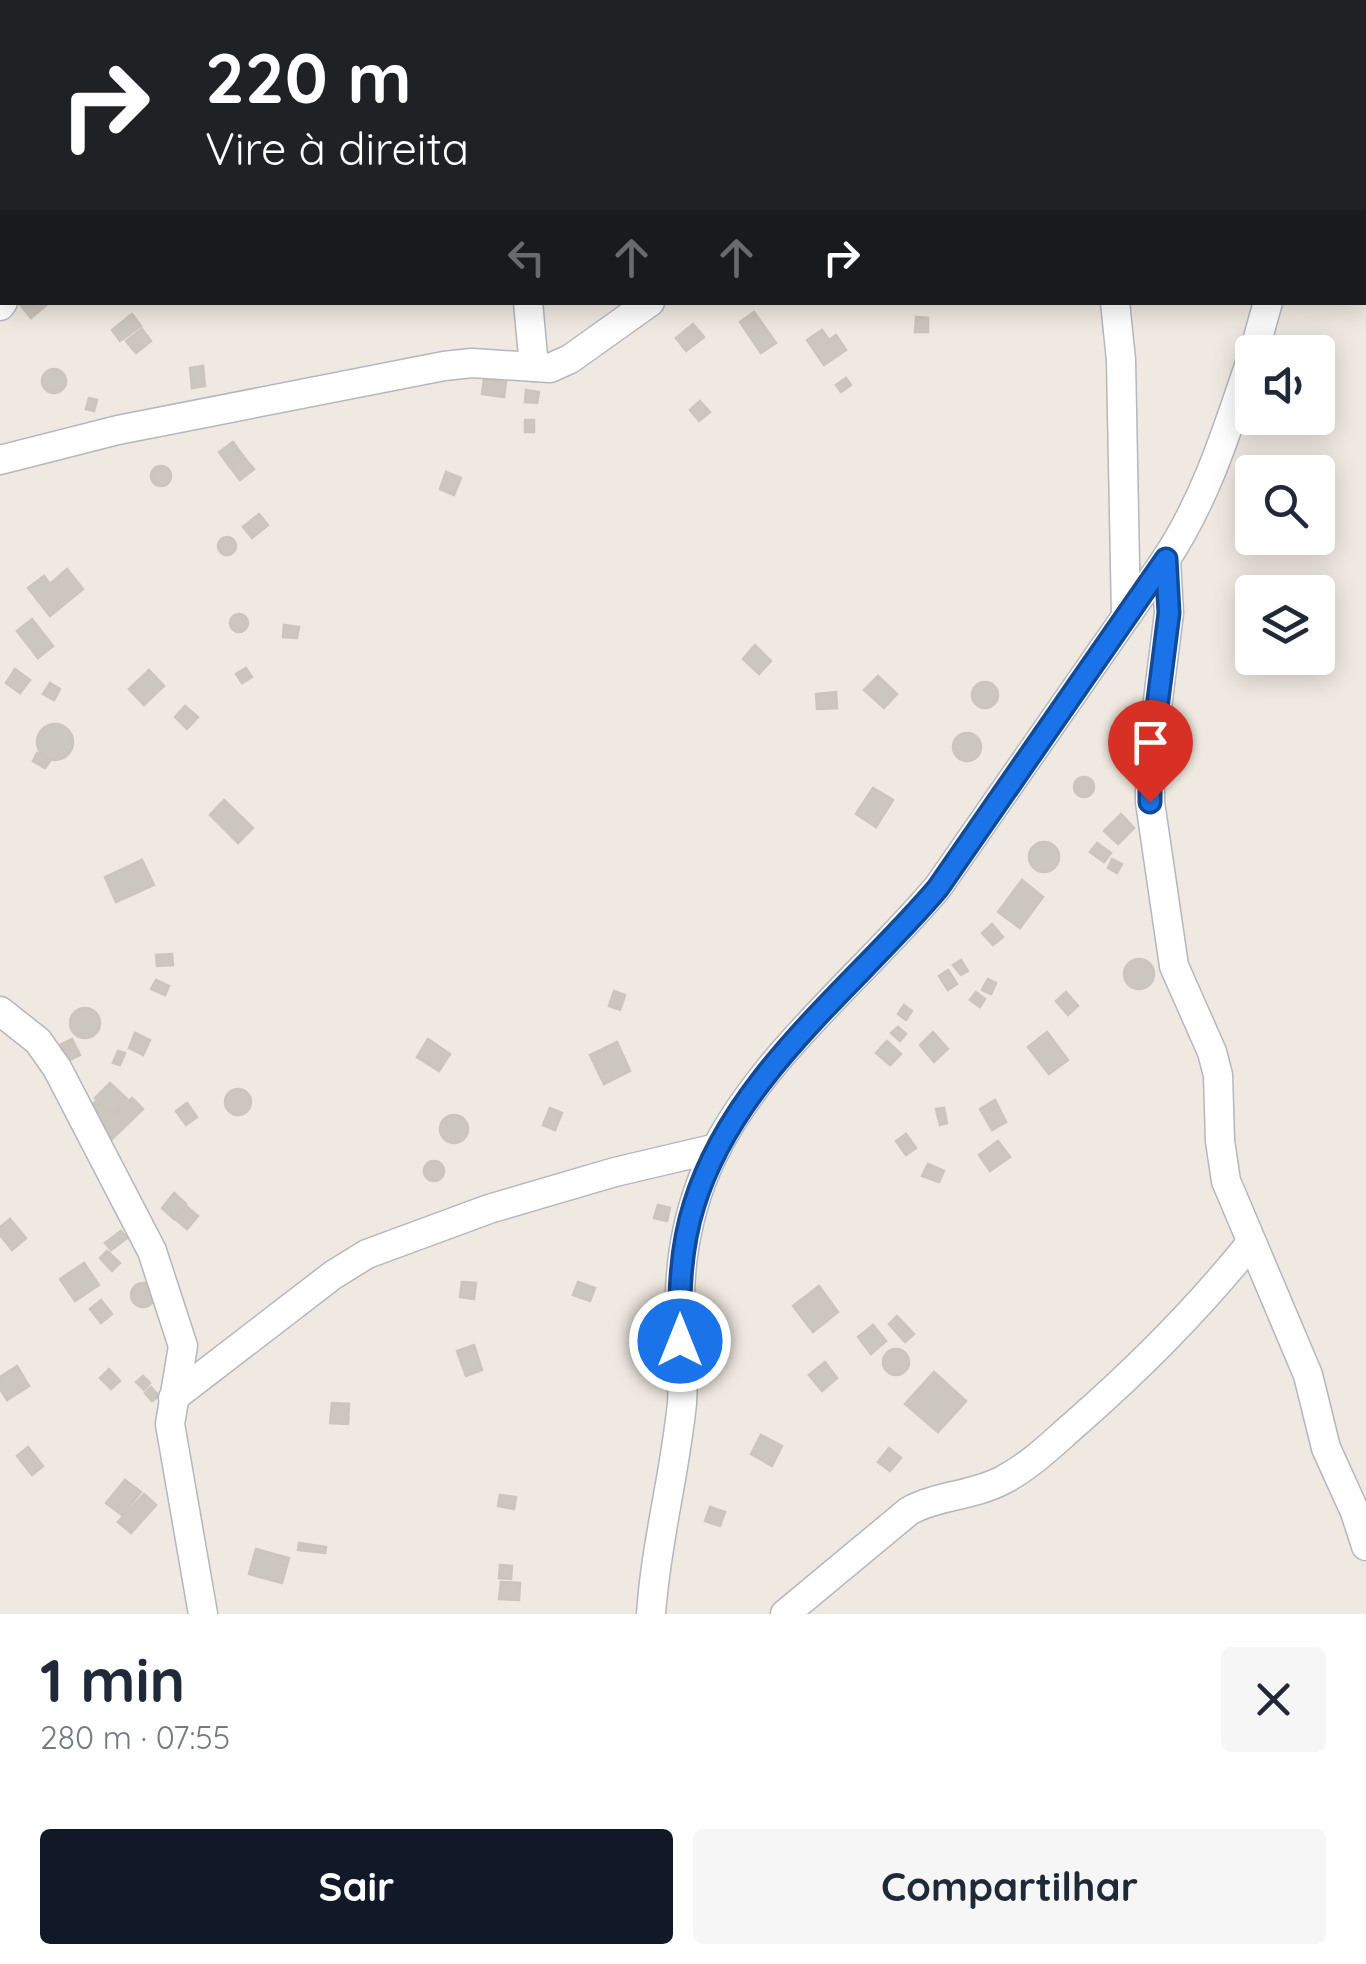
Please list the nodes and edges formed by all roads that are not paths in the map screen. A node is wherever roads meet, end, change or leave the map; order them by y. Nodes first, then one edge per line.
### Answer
1 (528, 305) edge
2 (646, 305) edge
3 (1115, 305) edge
4 (1267, 305) edge
5 (1259, 335) edge
6 (534, 367) junction
7 (1235, 408) edge
8 (0, 460) edge
9 (1166, 559) junction
10 (1126, 616) junction
11 (0, 1010) edge
12 (717, 1148) junction
13 (1250, 1244) junction
14 (173, 1398) junction
15 (1366, 1546) edge
16 (203, 1614) edge
17 (651, 1614) edge
18 (785, 1614) edge

1 - 6 street
2 - 6 street
3 - 10 street
4 - 5 street
6 - 8 street
7 - 9 street
9 - 10 street
9 - 13 street
10 - 12 street
11 - 14 street
12 - 14 street
12 - 17 street
13 - 15 street
13 - 18 street
14 - 16 street

